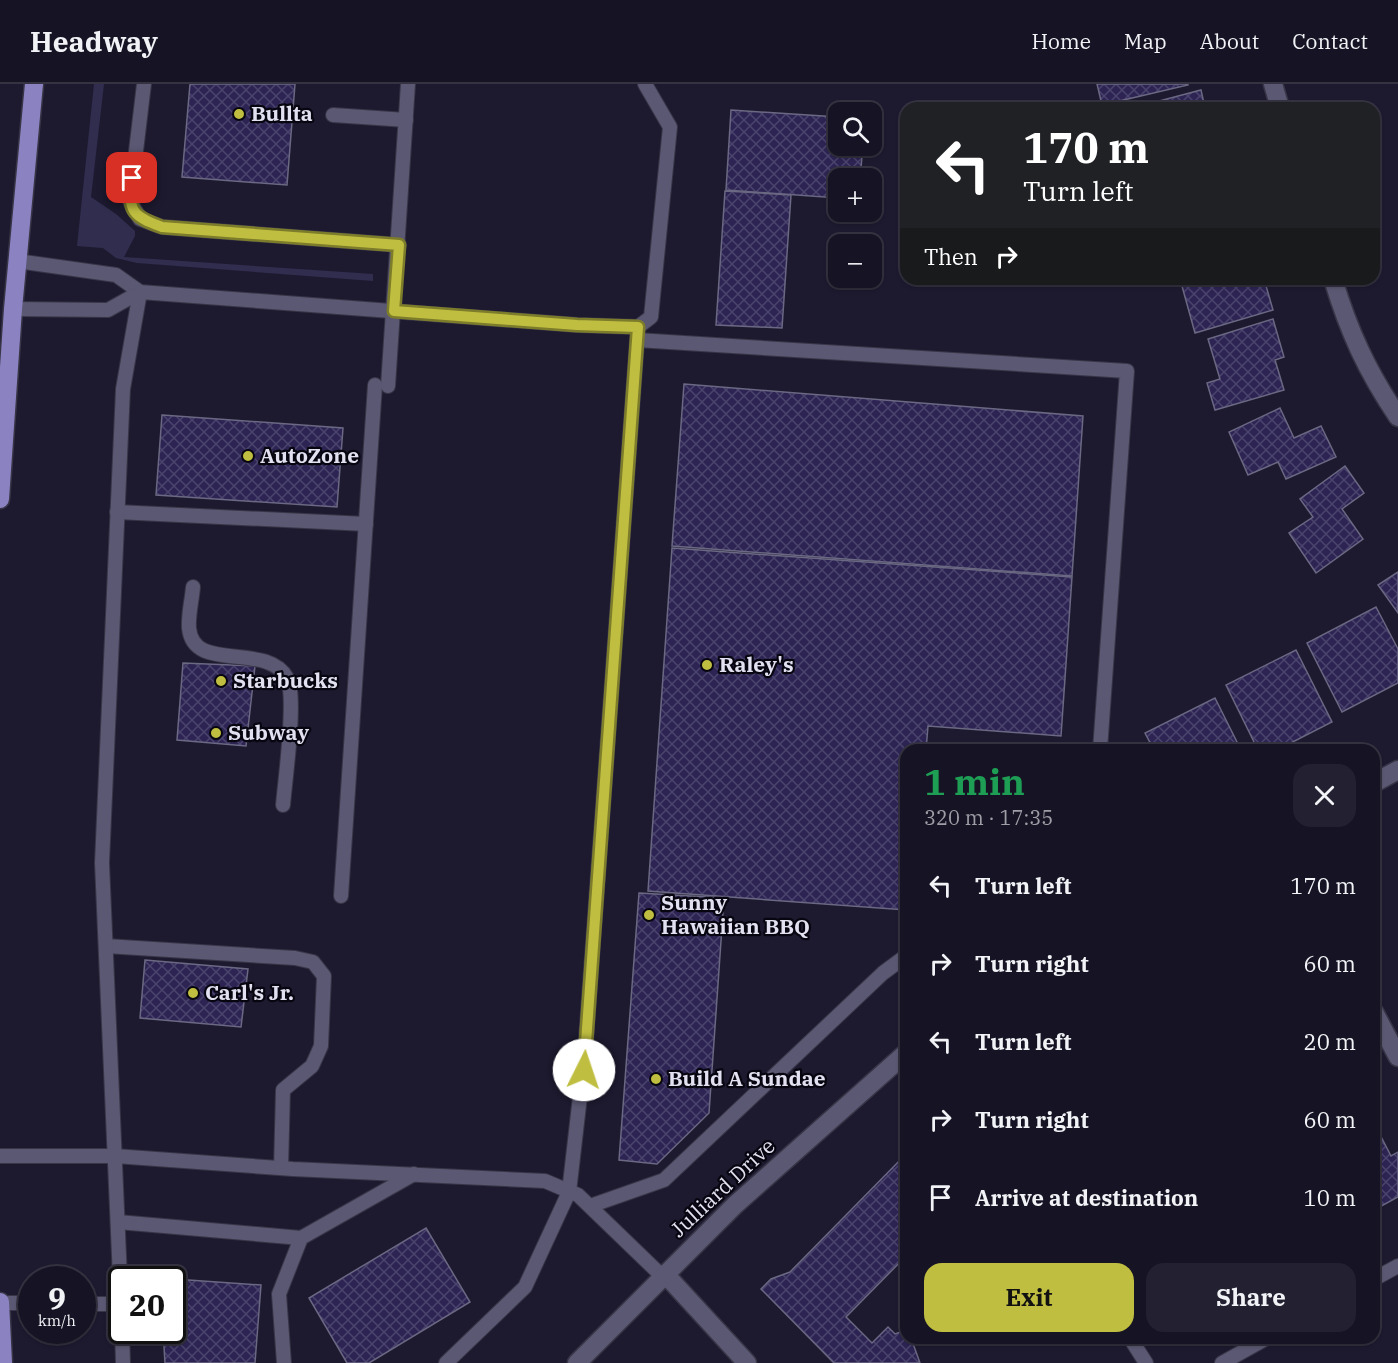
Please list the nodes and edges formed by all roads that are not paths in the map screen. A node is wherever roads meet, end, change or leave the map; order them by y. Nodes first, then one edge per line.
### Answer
1 (34, 84) edge
2 (144, 84) edge
3 (408, 84) edge
4 (645, 84) edge
5 (1273, 84) edge
6 (1278, 102) edge
7 (333, 115) dead end
8 (406, 120) junction
9 (399, 245) junction
10 (17, 261) junction
11 (1335, 285) edge
12 (140, 292) junction
13 (13, 309) junction
14 (394, 311) junction
15 (637, 334) junction
16 (1398, 417) edge
17 (0, 499) edge
18 (117, 512) junction
19 (366, 524) junction
20 (193, 587) dead end
21 (1100, 744) edge
22 (1398, 770) edge
23 (1380, 780) edge
24 (283, 805) dead end
25 (341, 896) dead end
26 (106, 946) junction
27 (900, 960) edge
28 (1380, 1023) edge
29 (1398, 1057) edge
30 (900, 1058) edge
31 (0, 1156) edge
32 (115, 1156) junction
33 (281, 1168) junction
34 (414, 1174) junction
35 (569, 1192) junction
36 (590, 1206) junction
37 (118, 1222) junction
38 (301, 1238) junction
39 (120, 1266) edge
40 (1398, 1266) edge
41 (664, 1275) junction
42 (1380, 1276) edge
43 (0, 1303) edge
44 (18, 1304) edge
45 (122, 1344) edge
46 (1134, 1344) edge
47 (1256, 1344) edge
48 (3, 1363) edge
49 (123, 1363) edge
50 (284, 1363) edge
51 (446, 1363) edge
52 (577, 1363) edge
53 (747, 1363) edge
54 (1146, 1363) edge
55 (1222, 1363) edge

1 - 10 main road
2 - 9 lane
3 - 8 lane
4 - 15 lane
5 - 6 street
7 - 8 lane
8 - 9 lane
9 - 14 lane
10 - 12 lane
10 - 13 main road
11 - 16 street
12 - 13 lane
12 - 14 lane
12 - 18 lane
13 - 17 main road
14 - 15 lane
14 - 19 lane
15 - 21 lane
15 - 35 lane
18 - 19 lane
18 - 26 lane
19 - 25 lane
20 - 24 lane
22 - 23 street
26 - 32 lane
26 - 33 lane
27 - 36 lane
28 - 29 street
30 - 41 street, Julliard Drive
31 - 32 lane
32 - 33 lane
32 - 37 lane
33 - 34 lane
34 - 35 lane
34 - 38 lane
35 - 36 lane
35 - 51 lane
36 - 41 lane
37 - 38 lane
37 - 39 lane
38 - 50 lane
40 - 42 lane
41 - 52 street, Julliard Drive
41 - 53 street
43 - 44 lane
43 - 48 main road
45 - 49 lane
46 - 54 lane
47 - 55 lane

